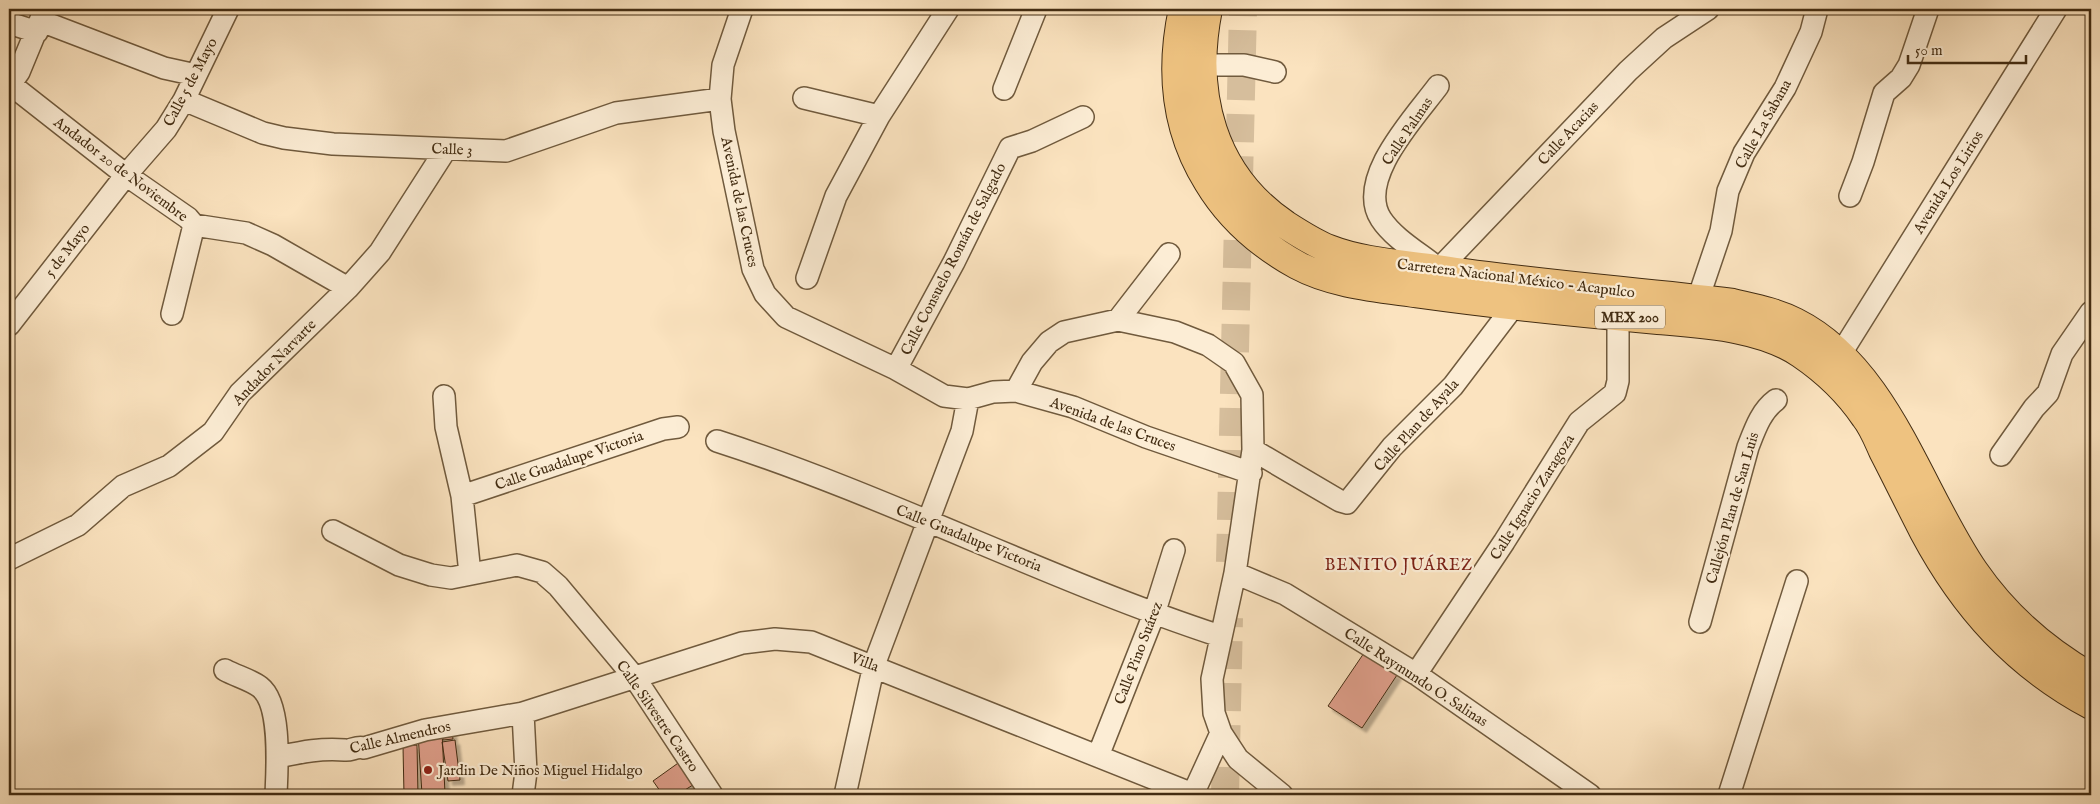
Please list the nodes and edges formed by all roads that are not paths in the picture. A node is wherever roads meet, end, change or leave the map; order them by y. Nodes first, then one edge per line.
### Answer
1 (228, 9) edge
2 (742, 9) edge
3 (948, 9) edge
4 (1036, 9) edge
5 (1183, 9) edge
6 (1208, 9) edge
7 (1708, 9) edge
8 (1816, 9) edge
9 (1928, 9) edge
10 (2056, 9) edge
11 (41, 21) edge
12 (9, 23) edge
13 (1202, 65) junction
14 (1275, 72) dead end
15 (196, 74) junction
16 (9, 85) edge
17 (1438, 86) dead end
18 (1004, 88) dead end
19 (804, 98) dead end
20 (184, 100) junction
21 (720, 100) junction
22 (879, 116) junction
23 (1083, 116) dead end
24 (446, 148) junction
25 (126, 175) junction
26 (1850, 196) dead end
27 (194, 225) junction
28 (1169, 254) dead end
29 (1439, 269) junction
30 (807, 278) dead end
31 (348, 288) junction
32 (1698, 299) junction
33 (1513, 307) junction
34 (2091, 312) edge
35 (172, 314) dead end
36 (1618, 316) junction
37 (1118, 320) junction
38 (9, 325) edge
39 (1840, 355) junction
40 (896, 368) junction
41 (1016, 391) junction
42 (444, 396) dead end
43 (968, 399) junction
44 (1776, 400) dead end
45 (678, 427) dead end
46 (717, 441) dead end
47 (1254, 450) junction
48 (2001, 455) dead end
49 (1251, 473) junction
50 (462, 496) junction
51 (930, 521) junction
52 (333, 531) dead end
53 (1174, 550) dead end
54 (9, 559) edge
55 (1235, 573) junction
56 (470, 574) junction
57 (1797, 581) dead end
58 (1154, 614) junction
59 (1700, 622) dead end
60 (1220, 636) junction
61 (874, 665) junction
62 (225, 670) dead end
63 (1416, 674) junction
64 (2091, 677) edge
65 (636, 678) junction
66 (2091, 705) edge
67 (523, 713) junction
68 (1221, 733) junction
69 (1098, 756) junction
70 (278, 757) junction
71 (276, 795) edge
72 (523, 795) edge
73 (712, 795) edge
74 (846, 795) edge
75 (1194, 795) edge
76 (1282, 795) edge
77 (1590, 795) edge
78 (1729, 795) edge

1 - 15 street, Calle 5 de Mayo
2 - 21 street, Avenida de las Cruces
3 - 22 street
4 - 18 street
5 - 33 main road, Carretera Nacional México - Acapulco / MEX 200
6 - 13 main road, Carretera Nacional México - Acapulco / MEX 200
7 - 29 street, Calle Acacias
8 - 32 street, Calle La Sabana
9 - 26 street
10 - 39 street, Avenida Los Lirios
11 - 12 street
11 - 15 street
11 - 16 street
13 - 14 street
13 - 29 main road, Carretera Nacional México - Acapulco / MEX 200
15 - 20 street, Calle 5 de Mayo
16 - 25 street, Andador 20 de Noviembre
17 - 29 street, Calle Palmas
19 - 22 street
20 - 24 street, Calle 3
20 - 25 street, Calle 5 de Mayo
21 - 24 street, Calle 3
21 - 40 street, Avenida de las Cruces
22 - 30 street
23 - 40 street, Calle Consuelo Román de Salgado
24 - 31 street, Andador Narvarte
25 - 27 street, Andador 20 de Noviembre
25 - 38 street, 5 de Mayo
27 - 31 street, Andador 20 de Noviembre
27 - 35 street
28 - 37 street
29 - 32 main road, Carretera Nacional México - Acapulco / MEX 200
31 - 54 street, Andador Narvarte
32 - 39 main road, Carretera Nacional México - Acapulco / MEX 200
33 - 36 main road, Carretera Nacional México - Acapulco / MEX 200
33 - 47 street, Calle Plan de Ayala
34 - 48 street
36 - 63 street, Calle Ignacio Zaragoza
36 - 66 main road, Carretera Nacional México - Acapulco / MEX 200
37 - 41 street
37 - 47 street
39 - 64 main road, Carretera Nacional México - Acapulco / MEX 200
40 - 43 street, Avenida de las Cruces
41 - 43 street, Avenida de las Cruces
41 - 49 street, Avenida de las Cruces
42 - 50 street
43 - 51 street
44 - 59 street, Callejón Plan de San Luis
45 - 50 street, Calle Guadalupe Victoria
46 - 51 street, Calle Guadalupe Victoria
47 - 49 street
49 - 55 street
50 - 56 street
51 - 58 street, Calle Guadalupe Victoria
51 - 61 street
52 - 56 street
53 - 58 street, Calle Pino Suárez
55 - 60 street
55 - 63 street, Calle Raymundo O. Salinas
56 - 65 street, Calle Silvestre Castro
57 - 78 street
58 - 60 street, Calle Guadalupe Victoria
58 - 69 street, Calle Pino Suárez
60 - 68 street
61 - 65 street, Villa
61 - 69 street, Villa
61 - 74 street
62 - 70 street
63 - 77 street, Calle Raymundo O. Salinas
65 - 67 street, Villa
65 - 73 street, Calle Silvestre Castro
67 - 70 street, Calle Almendros
67 - 72 street
68 - 75 street
68 - 76 street
69 - 75 street, Villa
70 - 71 street

